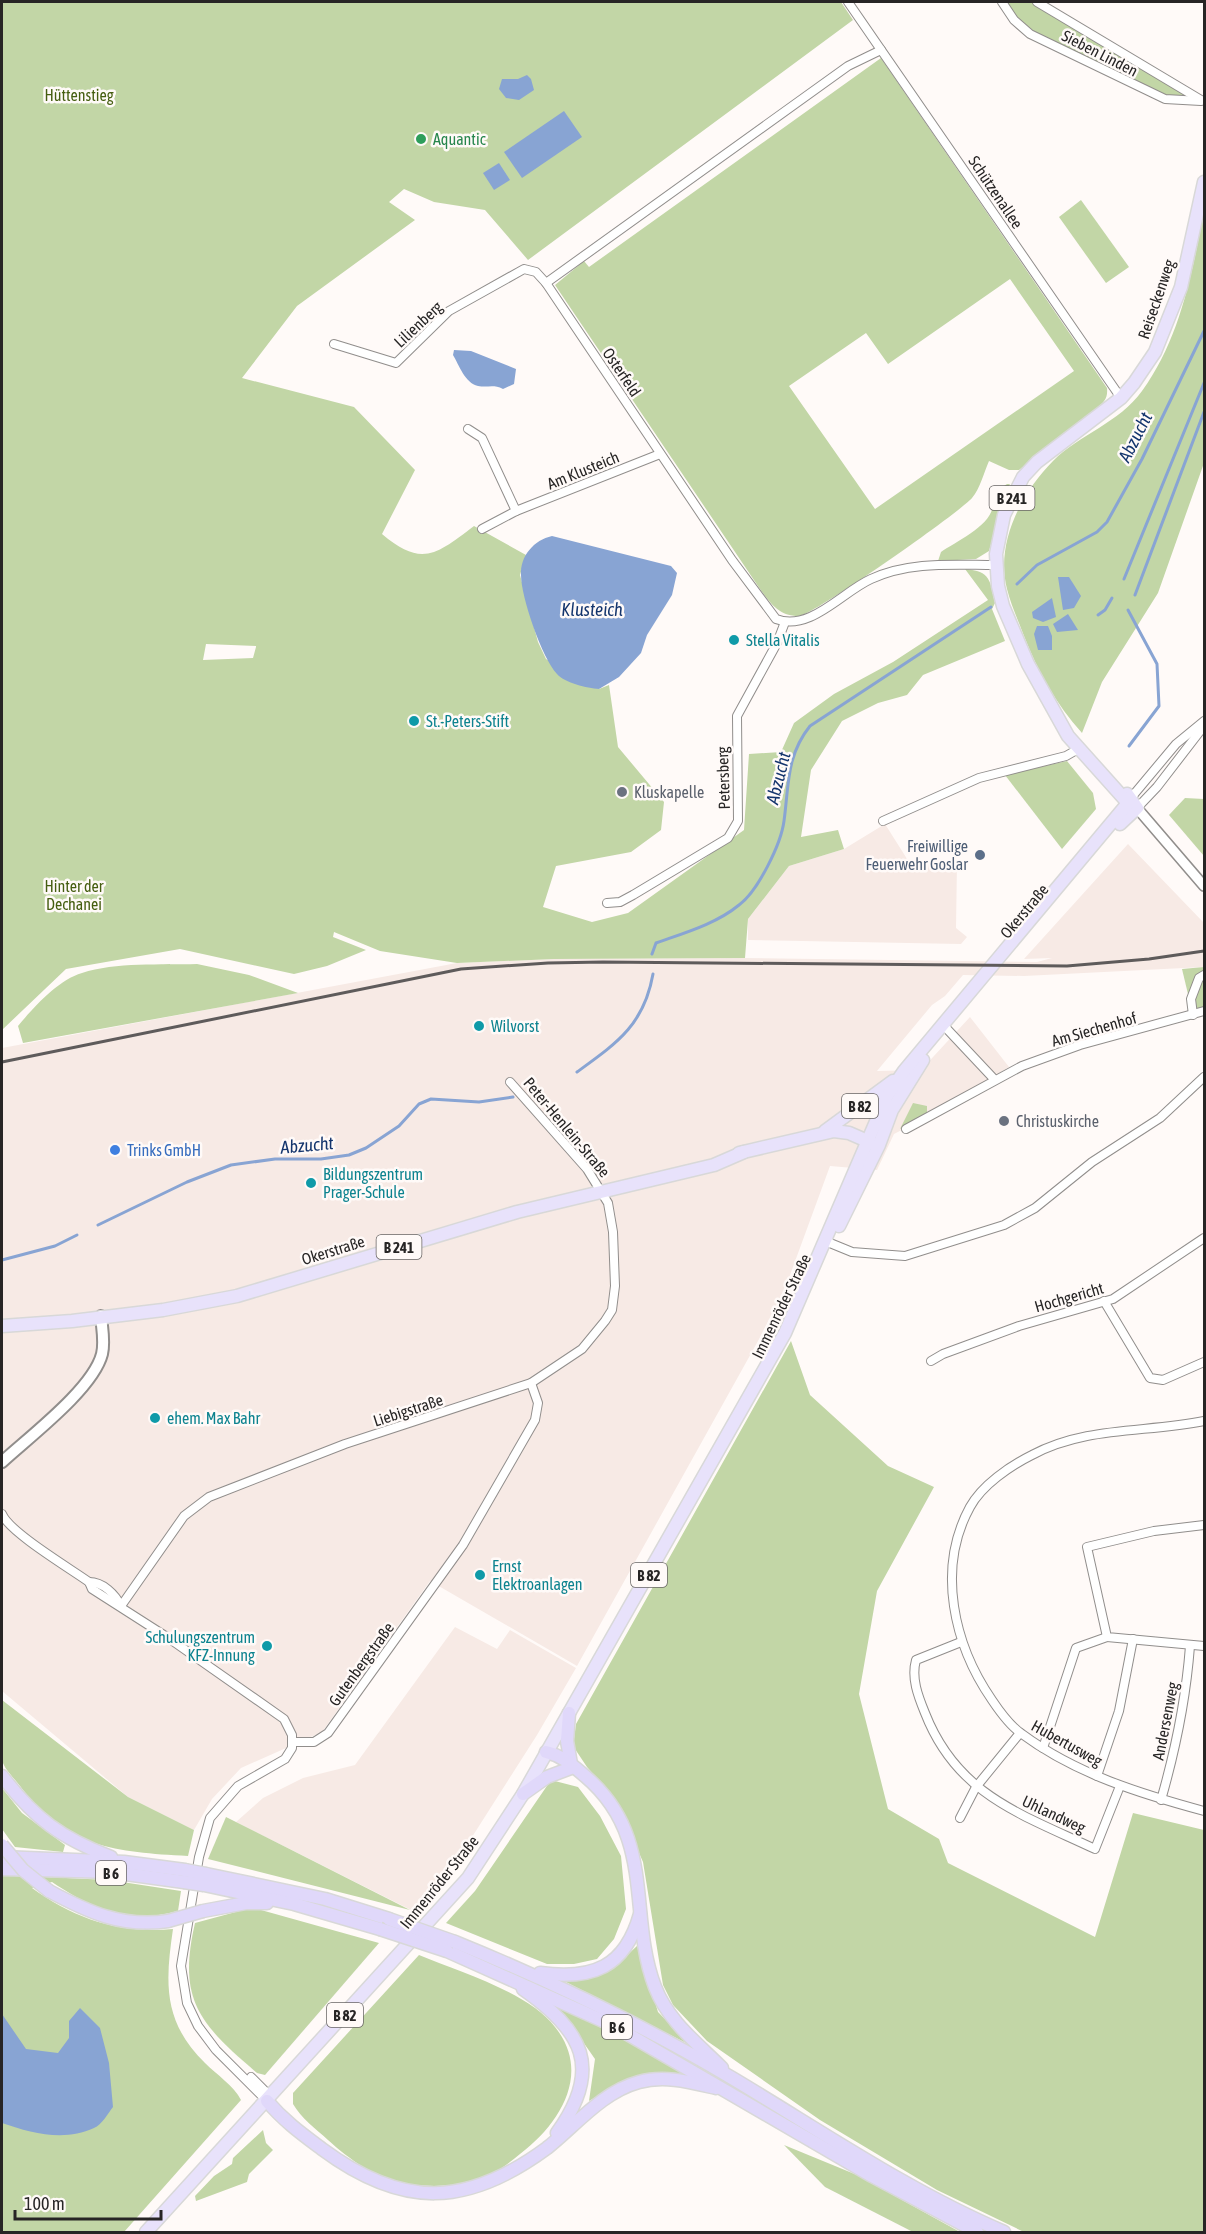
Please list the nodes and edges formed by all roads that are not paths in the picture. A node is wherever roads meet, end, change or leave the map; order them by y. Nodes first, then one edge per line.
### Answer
1 (848, 2) edge
2 (1002, 2) edge
3 (1037, 2) edge
4 (881, 50) junction
5 (1203, 102) edge
6 (1204, 182) edge
7 (546, 283) junction
8 (334, 344) dead end
9 (1121, 398) junction
10 (468, 429) dead end
11 (660, 454) junction
12 (516, 511) junction
13 (482, 529) dead end
14 (996, 559) junction
15 (785, 622) junction
16 (1204, 721) edge
17 (1204, 726) edge
18 (1080, 748) junction
19 (1132, 805) junction
20 (883, 821) dead end
21 (1204, 886) edge
22 (607, 903) dead end
23 (1204, 975) edge
24 (966, 1002) junction
25 (1204, 1011) edge
26 (1193, 1015) junction
27 (947, 1029) junction
28 (899, 1077) junction
29 (1204, 1077) edge
30 (994, 1079) junction
31 (510, 1082) dead end
32 (906, 1128) dead end
33 (822, 1134) junction
34 (865, 1144) junction
35 (878, 1148) junction
36 (602, 1191) junction
37 (1204, 1238) edge
38 (830, 1243) junction
39 (1104, 1301) junction
40 (98, 1317) junction
41 (2, 1326) edge
42 (931, 1361) dead end
43 (1204, 1362) edge
44 (531, 1383) junction
45 (1204, 1421) edge
46 (2, 1462) edge
47 (708, 1472) junction
48 (2, 1518) edge
49 (1204, 1525) edge
50 (120, 1606) junction
51 (1107, 1637) junction
52 (1133, 1639) junction
53 (961, 1642) junction
54 (1190, 1646) junction
55 (1204, 1646) edge
56 (569, 1713) junction
57 (1020, 1733) junction
58 (292, 1742) junction
59 (1043, 1748) junction
60 (546, 1752) junction
61 (575, 1768) junction
62 (2, 1776) edge
63 (1097, 1776) junction
64 (1120, 1786) junction
65 (976, 1787) junction
66 (523, 1794) junction
67 (1161, 1800) junction
68 (1204, 1811) edge
69 (960, 1818) dead end
70 (2, 1845) edge
71 (2, 1857) edge
72 (124, 1862) junction
73 (2, 1869) edge
74 (184, 1876) junction
75 (205, 1879) junction
76 (294, 1904) junction
77 (641, 1910) junction
78 (451, 1947) junction
79 (500, 1972) junction
80 (529, 1972) junction
81 (730, 2077) junction
82 (729, 2091) junction
83 (269, 2099) junction
84 (547, 2147) junction
85 (146, 2232) edge
86 (977, 2232) edge
87 (1004, 2232) edge

1 - 4 street, Schützenallee
2 - 5 street, Sieben Linden
3 - 5 street, Sieben Linden
4 - 7 street
4 - 9 street, Schützenallee
6 - 9 main road, Reiseckenweg / B 241
7 - 8 street, Lilienberg
7 - 11 street, Osterfeld
9 - 14 main road, Reiseckenweg / B 241
10 - 12 street
11 - 12 street, Am Klusteich
11 - 15 street, Osterfeld
12 - 13 street, Am Klusteich
14 - 15 street
14 - 18 main road, Reiseckenweg / B 241
15 - 22 street, Petersberg
16 - 19 street, Okerstraße
17 - 19 street, Okerstraße
18 - 19 main road, Reiseckenweg / B 241
18 - 20 street
19 - 21 street
19 - 24 main road, Okerstraße
23 - 26 street
24 - 27 main road, Okerstraße / B 82
24 - 28 main road, Okerstraße / B 82
25 - 26 street, Am Siechenhof
26 - 30 street, Am Siechenhof
27 - 30 street
27 - 35 main road, Okerstraße / B 82
28 - 33 main road, B 82
28 - 34 main road, B 82
29 - 38 street
30 - 32 street, Am Siechenhof
31 - 36 street, Peter-Henlein-Straße
33 - 34 main road, Okerstraße / B 82
33 - 36 main road, Okerstraße / B 82
34 - 35 main road, B 82
34 - 47 main road, Immenröder Straße / B 82
35 - 38 main road, Immenröder Straße / B 82
36 - 40 main road, Okerstraße / B 241
36 - 44 street, Liebigstraße
37 - 39 street, Hochgericht
38 - 47 main road, Immenröder Straße / B 82
39 - 42 street, Hochgericht
39 - 43 street
40 - 41 main road, B 241
40 - 46 main road
44 - 50 street, Liebigstraße
44 - 58 street, Gutenbergstraße
45 - 53 street, Hubertusweg
47 - 56 main road, Immenröder Straße / B 82
48 - 50 street
49 - 51 street
50 - 58 street
51 - 52 street
51 - 59 street
52 - 54 street
52 - 63 street
53 - 57 street, Hubertusweg
53 - 65 street, Uhlandweg
54 - 55 street
54 - 67 street, Andersenweg
56 - 60 main road, Immenröder Straße / B 82
56 - 61 highway
57 - 59 street, Hubertusweg
57 - 65 street
58 - 83 street
59 - 63 street, Hubertusweg
60 - 61 highway
60 - 66 main road, Immenröder Straße / B 82
61 - 66 highway
61 - 77 highway
62 - 72 highway
63 - 64 street, Hubertusweg
64 - 65 street, Uhlandweg
64 - 67 street, Hubertusweg
65 - 69 street
66 - 83 main road, Immenröder Straße / B 82
67 - 68 street, Hubertusweg
70 - 76 highway, bridge
71 - 72 highway, B 6
72 - 74 highway, B 6
73 - 74 highway, B 6
74 - 75 highway, B 6, bridge
75 - 76 highway, B 6
75 - 78 highway, B 6, bridge
76 - 78 highway, B 6, bridge
77 - 80 highway
77 - 81 highway
78 - 79 highway, B 6
78 - 80 highway, B 6
79 - 82 highway, B 6
79 - 84 highway, B 6
80 - 81 highway, B 6
81 - 87 highway, B 6
82 - 84 highway, B 6
82 - 86 highway, B 6
83 - 84 highway, B 6
83 - 85 main road, Immenröder Straße / B 82

